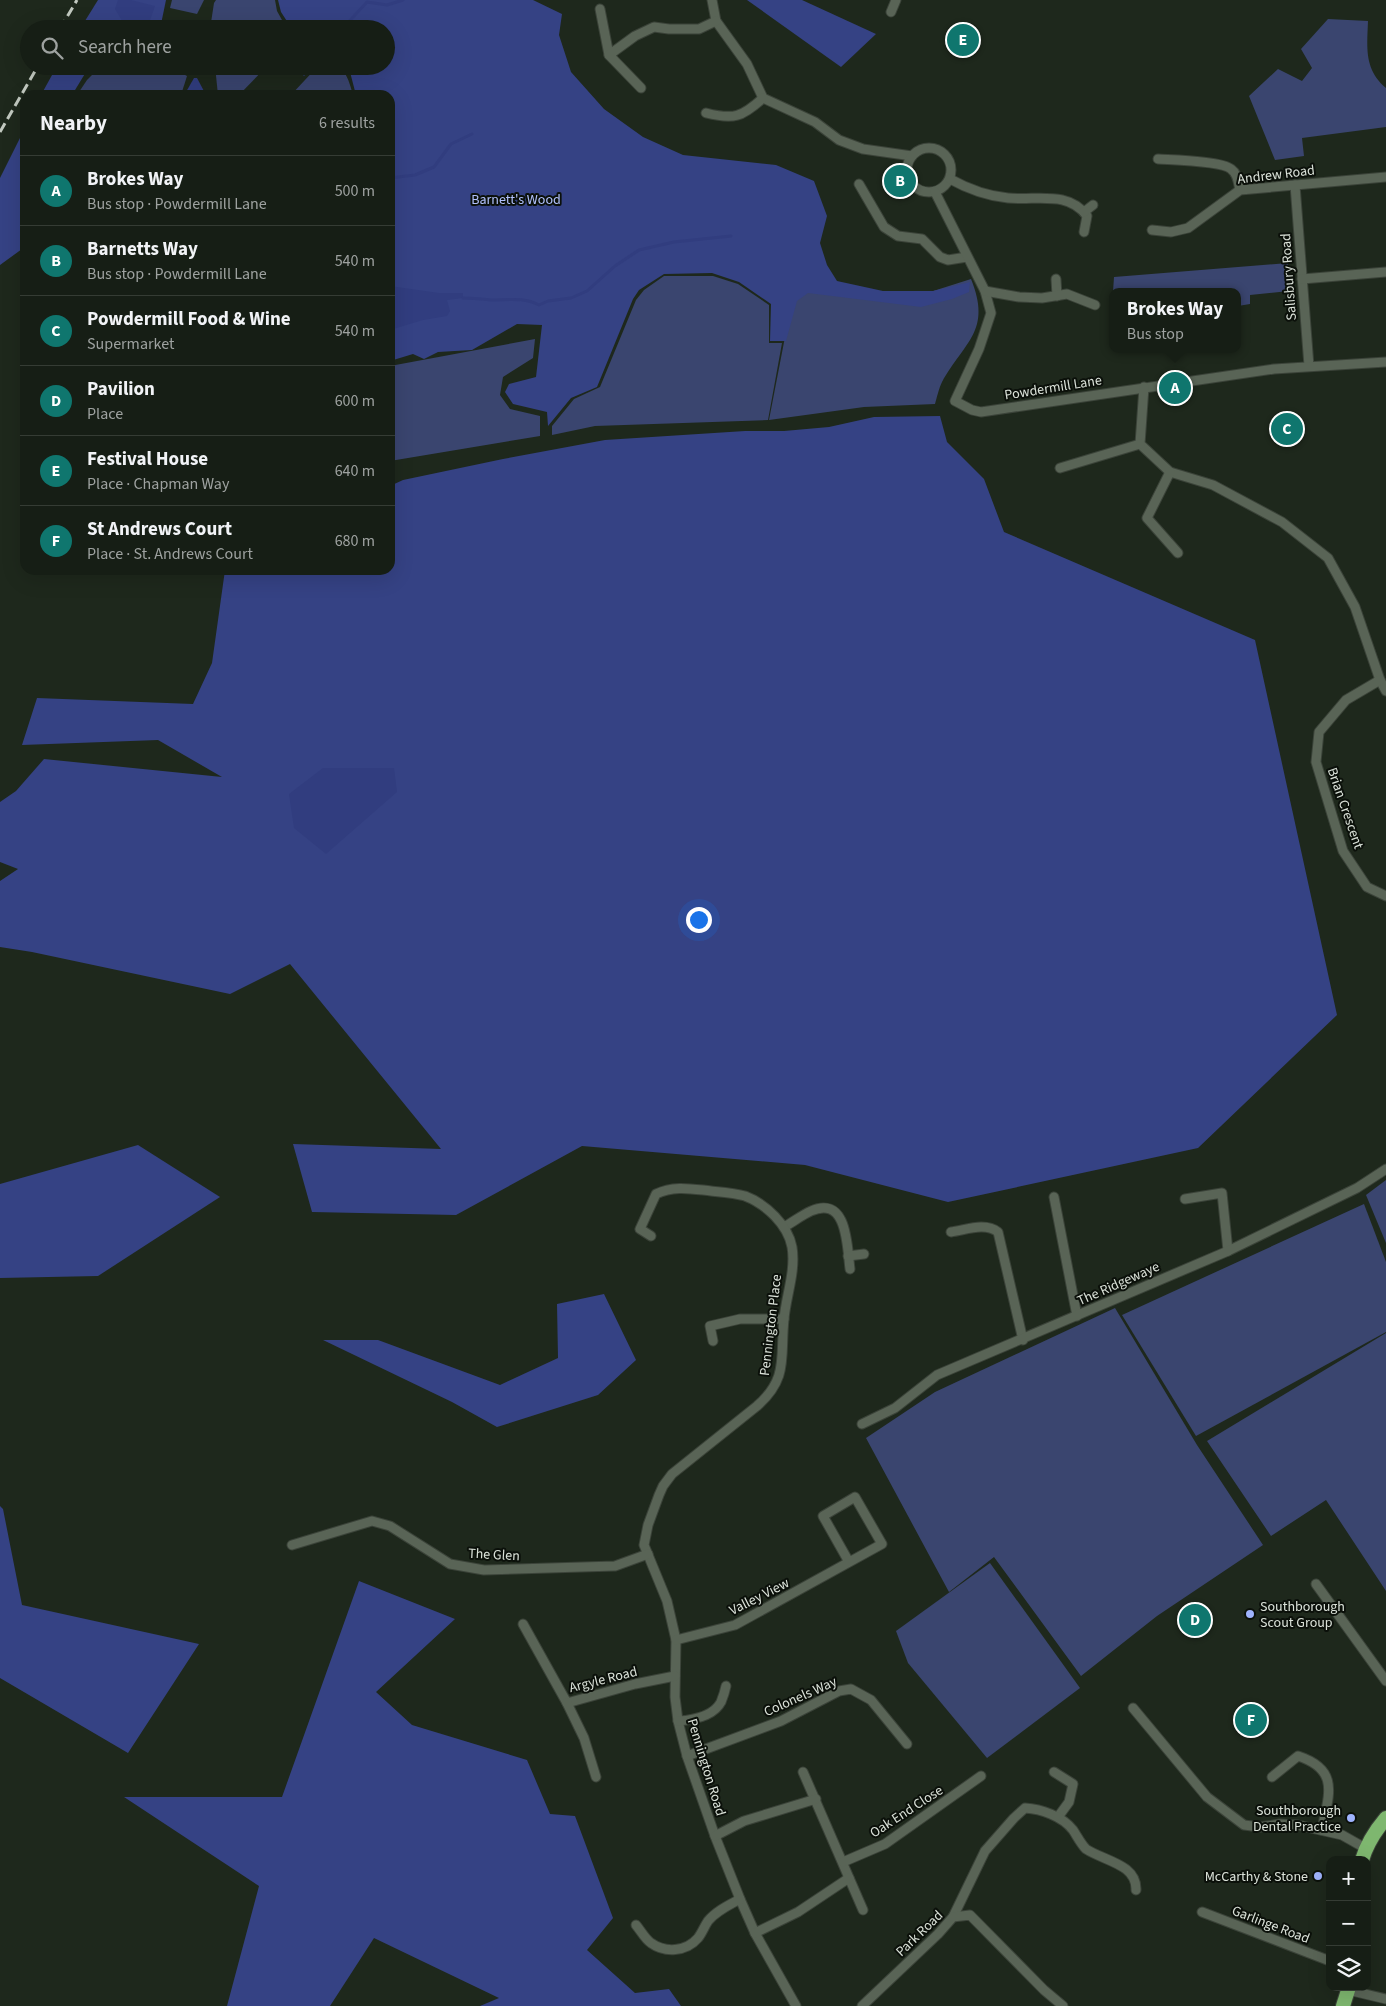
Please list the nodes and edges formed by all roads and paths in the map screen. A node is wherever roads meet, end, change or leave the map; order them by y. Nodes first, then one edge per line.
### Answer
1 (712, 0) edge
2 (896, 0) edge
3 (600, 9) dead end
4 (891, 12) dead end
5 (716, 21) junction
6 (608, 55) junction
7 (641, 88) dead end
8 (764, 98) junction
9 (706, 113) dead end
10 (912, 156) junction
11 (1158, 158) dead end
12 (1386, 177) edge
13 (950, 179) junction
14 (860, 184) dead end
15 (1295, 185) junction
16 (1240, 190) junction
17 (935, 192) junction
18 (1093, 205) dead end
19 (1084, 212) junction
20 (1152, 230) dead end
21 (1084, 232) dead end
22 (967, 257) junction
23 (1386, 272) edge
24 (1056, 279) dead end
25 (1302, 279) junction
26 (985, 291) junction
27 (1057, 296) junction
28 (1095, 305) dead end
29 (1386, 362) edge
30 (1309, 366) junction
31 (1144, 386) junction
32 (1140, 444) junction
33 (1060, 468) dead end
34 (1170, 472) junction
35 (1178, 553) dead end
36 (1380, 680) junction
37 (1386, 691) edge
38 (1386, 896) edge
39 (1386, 1169) edge
40 (1054, 1197) dead end
41 (1185, 1199) dead end
42 (784, 1227) junction
43 (951, 1232) dead end
44 (651, 1236) dead end
45 (1228, 1250) junction
46 (864, 1254) dead end
47 (848, 1256) junction
48 (850, 1269) dead end
49 (1077, 1316) junction
50 (784, 1319) junction
51 (1023, 1340) junction
52 (713, 1341) dead end
53 (862, 1424) dead end
54 (659, 1495) joint
55 (292, 1545) dead end
56 (648, 1554) junction
57 (849, 1562) junction
58 (1316, 1584) dead end
59 (523, 1624) dead end
60 (676, 1640) junction
61 (675, 1676) junction
62 (1386, 1681) edge
63 (726, 1686) dead end
64 (567, 1703) junction
65 (1133, 1708) dead end
66 (678, 1721) junction
67 (907, 1744) dead end
68 (687, 1756) junction
69 (803, 1772) dead end
70 (1054, 1772) dead end
71 (981, 1776) dead end
72 (596, 1777) dead end
73 (1272, 1777) dead end
74 (816, 1799) junction
75 (1058, 1817) junction
76 (1386, 1818) edge
77 (1322, 1830) junction
78 (715, 1836) junction
79 (1364, 1854) edge
80 (843, 1862) junction
81 (849, 1878) junction
82 (1136, 1890) dead end
83 (740, 1899) junction
84 (863, 1910) dead end
85 (1202, 1912) dead end
86 (953, 1918) junction
87 (636, 1925) dead end
88 (755, 1933) junction
89 (1326, 1959) edge
90 (1347, 1991) edge
91 (1358, 1991) edge
92 (1386, 2000) edge
93 (796, 2006) edge
94 (862, 2006) edge
95 (1063, 2006) edge
96 (1343, 2006) edge

1 - 5 street
2 - 4 street
3 - 6 street
5 - 6 street
5 - 8 street
6 - 7 street
8 - 9 street
8 - 10 street
10 - 13 street
10 - 17 street
11 - 16 street
12 - 15 street, Andrew Road
13 - 17 street
13 - 19 street
14 - 22 street
15 - 16 street, Andrew Road
15 - 25 street, Salisbury Road
16 - 20 street, Andrew Road
17 - 22 street, Powdermill Lane
18 - 19 street
19 - 21 street
22 - 26 street, Powdermill Lane
23 - 25 street
24 - 27 street
25 - 30 street, Salisbury Road
26 - 27 street
26 - 31 street, Powdermill Lane
27 - 28 street
29 - 30 street, Powdermill Lane
30 - 31 street, Powdermill Lane
31 - 32 street
32 - 33 street
32 - 34 street
34 - 35 street
34 - 36 street
36 - 37 street
36 - 38 street, Brian Crescent
39 - 45 street, The Ridgewaye
40 - 49 street
41 - 45 street
42 - 44 street, Pennington Place
42 - 47 street
42 - 50 street, Pennington Place
43 - 51 street
45 - 49 street, The Ridgewaye
46 - 47 street
47 - 48 street
49 - 51 street, The Ridgewaye
50 - 52 street
50 - 54 street, Pennington Place
51 - 53 street, The Ridgewaye
54 - 56 street, Pennington Road
55 - 56 street, The Glen
56 - 60 street, Pennington Road
57 - 57 street, Valley View
57 - 60 street, Valley View
58 - 62 street
59 - 64 street, Argyle Road
60 - 61 street, Pennington Road
61 - 64 street, Argyle Road
61 - 66 street, Pennington Road
63 - 66 street
64 - 72 street
65 - 77 street
66 - 68 street, Pennington Road
67 - 68 street, Colonels Way
68 - 78 street, Pennington Road
69 - 74 street
70 - 75 street
71 - 80 street, Oak End Close
73 - 77 street
74 - 78 street
74 - 80 street
75 - 82 street
75 - 86 street
76 - 79 highway
77 - 79 street
78 - 83 street, Pennington Road
80 - 81 street
81 - 84 street
81 - 88 street
83 - 87 street
83 - 88 street, Pennington Road
85 - 89 street, Garlinge Road
86 - 94 street, Park Road
86 - 95 street, Park Road
88 - 93 street, Pennington Road
90 - 96 highway
91 - 92 street

